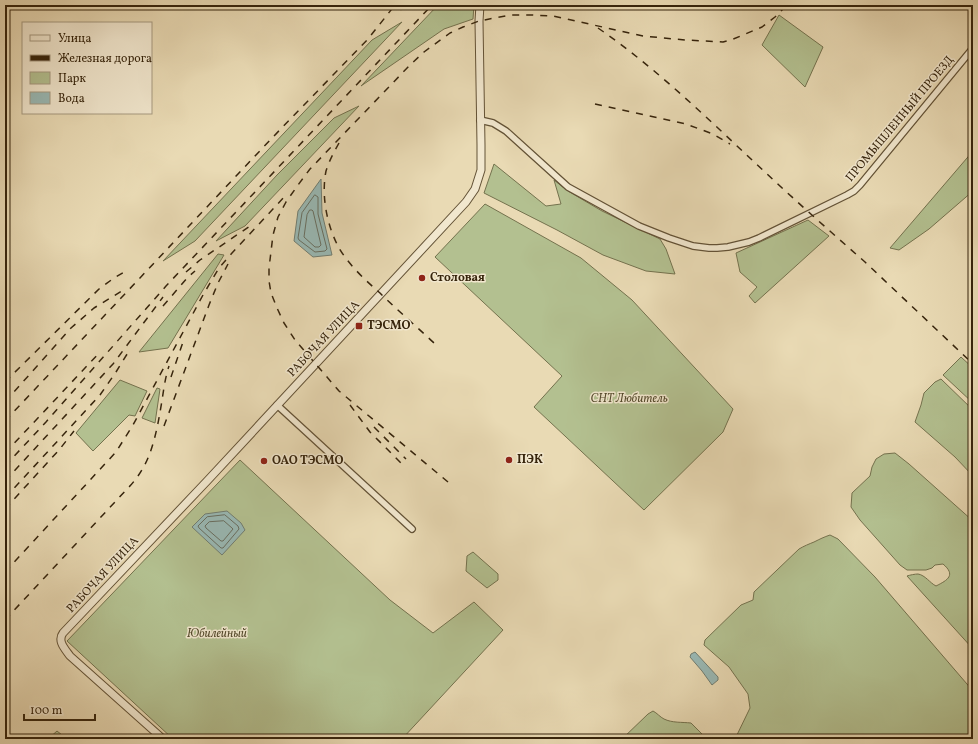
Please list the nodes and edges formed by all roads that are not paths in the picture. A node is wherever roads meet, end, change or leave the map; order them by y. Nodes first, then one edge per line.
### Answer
1 (480, 5) edge
2 (973, 48) edge
3 (480, 120) junction
4 (277, 405) junction
5 (412, 529) dead end
6 (163, 739) edge

1 - 3 street, РАБОЧАЯ УЛИЦА
2 - 3 street, ПРОМЫШЛЕННЫЙ ПРОЕЗД
3 - 4 street, РАБОЧАЯ УЛИЦА
4 - 5 street
4 - 6 street, РАБОЧАЯ УЛИЦА

